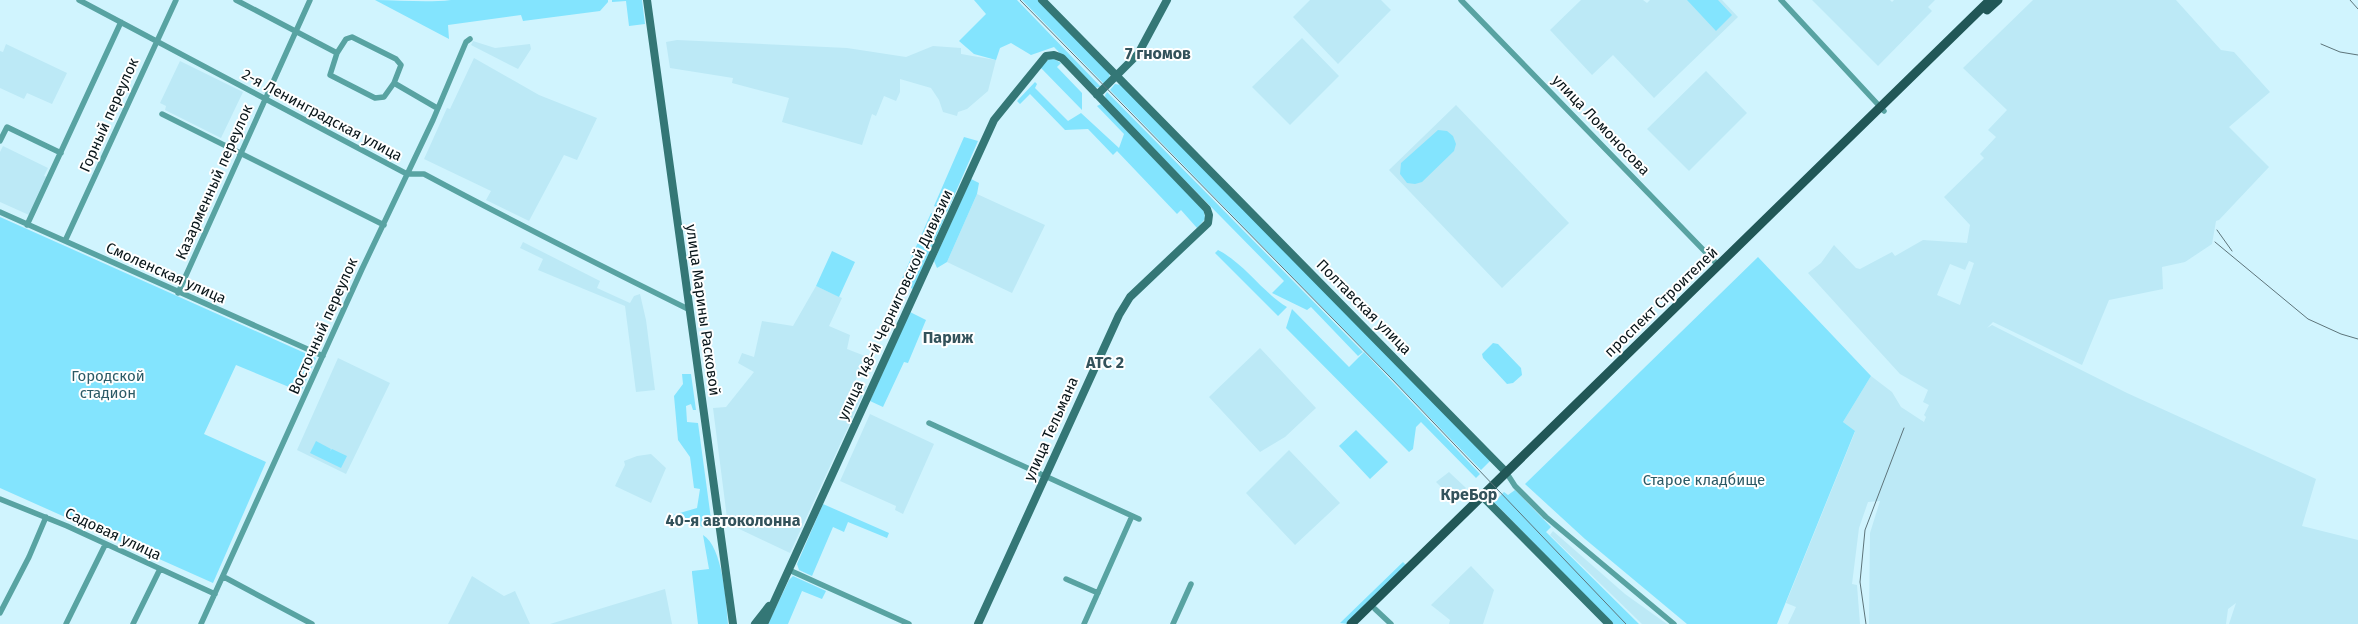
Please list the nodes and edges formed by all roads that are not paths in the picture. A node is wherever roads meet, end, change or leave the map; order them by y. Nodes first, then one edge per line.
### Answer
1 (79, 0) edge
2 (176, 0) edge
3 (236, 0) edge
4 (310, 0) edge
5 (647, 0) edge
6 (1042, 0) edge
7 (1167, 0) edge
8 (1461, 0) edge
9 (1781, 0) edge
10 (1990, 0) edge
11 (1998, 0) edge
12 (121, 22) junction
13 (294, 32) junction
14 (470, 39) dead end
15 (156, 40) junction
16 (337, 53) junction
17 (1116, 76) junction
18 (394, 83) junction
19 (1097, 95) junction
20 (266, 99) junction
21 (437, 108) junction
22 (1882, 109) junction
23 (162, 114) dead end
24 (0, 141) edge
25 (61, 153) junction
26 (241, 154) junction
27 (407, 174) junction
28 (0, 212) edge
29 (27, 225) junction
30 (384, 225) junction
31 (65, 241) junction
32 (1720, 267) junction
33 (178, 293) junction
34 (690, 310) junction
35 (323, 356) junction
36 (929, 423) dead end
37 (1508, 475) junction
38 (1045, 478) junction
39 (0, 498) edge
40 (1484, 498) junction
41 (1132, 516) junction
42 (46, 517) junction
43 (1139, 519) dead end
44 (105, 545) junction
45 (160, 569) junction
46 (789, 570) junction
47 (224, 578) junction
48 (1066, 579) dead end
49 (1191, 584) dead end
50 (779, 592) junction
51 (1098, 593) junction
52 (215, 594) junction
53 (1375, 608) junction
54 (0, 613) edge
55 (66, 624) edge
56 (132, 624) edge
57 (201, 624) edge
58 (312, 624) edge
59 (732, 624) edge
60 (755, 624) edge
61 (764, 624) edge
62 (909, 624) edge
63 (978, 624) edge
64 (1084, 624) edge
65 (1173, 624) edge
66 (1351, 624) edge
67 (1359, 624) edge
68 (1391, 624) edge
69 (1609, 624) edge
70 (1674, 624) edge

1 - 12 street, 2-я Ленинградская улица
2 - 15 street, Горный переулок
3 - 13 street
4 - 13 street, Казарменный переулок
5 - 34 street, улица Марины Расковой
6 - 17 street, Полтавская улица
7 - 17 street
8 - 32 street, улица Ломоносова
9 - 22 street
10 - 22 main road, проспект Строителей
11 - 22 main road, проспект Строителей
12 - 15 street, 2-я Ленинградская улица
12 - 25 street
13 - 16 street
13 - 20 street, Казарменный переулок
14 - 21 street, Восточный переулок
15 - 20 street, 2-я Ленинградская улица
15 - 31 street, Горный переулок
16 - 18 street
16 - 18 street
17 - 19 street
17 - 37 street, Полтавская улица
18 - 21 street
19 - 38 street, улица Тельмана
19 - 46 street, улица 148-й Черниговской Дивизии
20 - 26 street, Казарменный переулок
20 - 27 street, 2-я Ленинградская улица
21 - 27 street, Восточный переулок
22 - 32 main road, проспект Строителей
23 - 26 street
24 - 25 street
25 - 29 street
26 - 30 street
26 - 33 street, Казарменный переулок
27 - 30 street, Восточный переулок
27 - 34 street, 2-я Ленинградская улица
28 - 29 street, Смоленская улица
29 - 31 street, Смоленская улица
30 - 35 street, Восточный переулок
31 - 33 street, Смоленская улица
32 - 37 main road, проспект Строителей
33 - 35 street, Смоленская улица
34 - 59 street, улица Марины Расковой
35 - 47 street, Восточный переулок
36 - 38 street
37 - 40 main road, проспект Строителей
37 - 70 street, Полтавская улица
38 - 41 street
38 - 63 street, улица Тельмана
39 - 42 street, Садовая улица
40 - 53 main road, проспект Строителей
40 - 66 main road, проспект Строителей
40 - 69 street
41 - 43 street
41 - 51 street
42 - 44 street, Садовая улица
42 - 54 street
44 - 45 street, Садовая улица
44 - 55 street
45 - 52 street, Садовая улица
45 - 56 street
46 - 50 street, улица 148-й Черниговской Дивизии
46 - 62 street
47 - 52 street, Восточный переулок
47 - 58 street
48 - 51 street
49 - 65 street
50 - 60 street, улица 148-й Черниговской Дивизии
50 - 61 street, улица 148-й Черниговской Дивизии
51 - 64 street
52 - 57 street, Восточный переулок
53 - 67 main road, проспект Строителей
53 - 68 street

